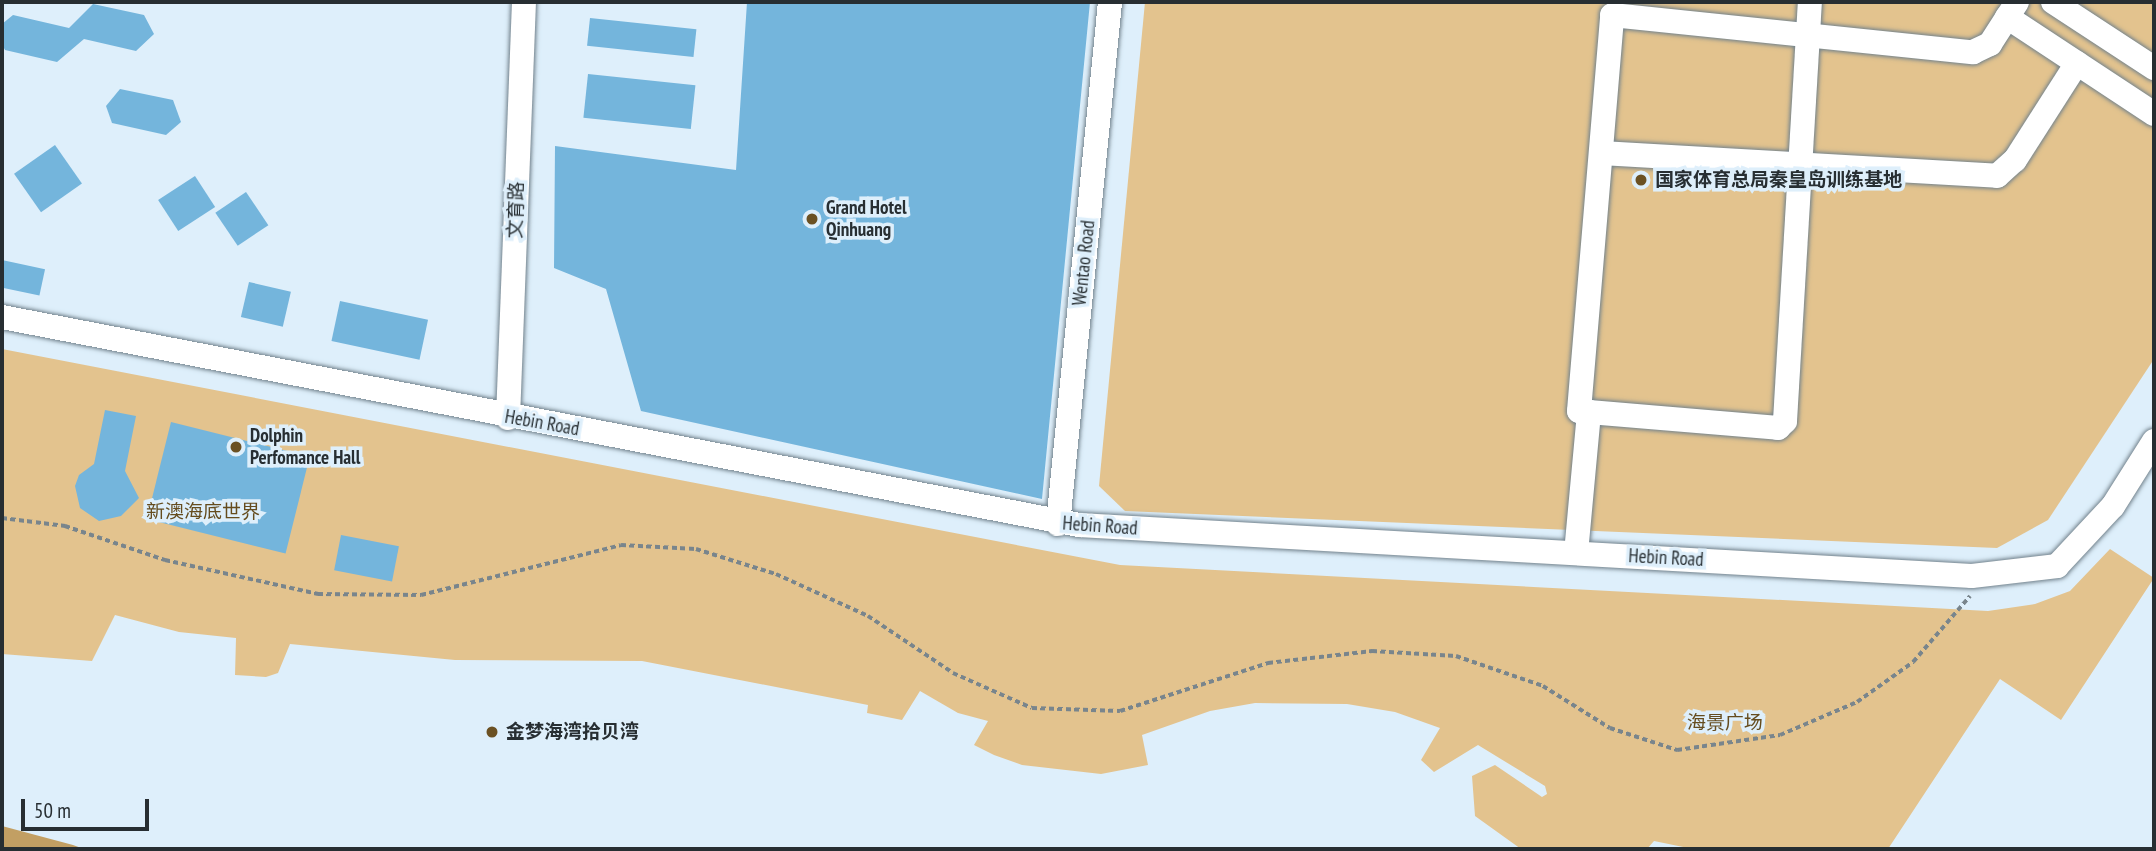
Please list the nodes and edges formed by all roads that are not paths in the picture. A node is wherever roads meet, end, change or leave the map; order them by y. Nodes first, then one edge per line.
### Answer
1 (524, 2) edge
2 (1110, 2) edge
3 (1810, 2) edge
4 (2053, 2) edge
5 (2012, 10) edge
6 (1809, 35) junction
7 (2077, 63) junction
8 (2154, 68) edge
9 (2154, 114) edge
10 (1601, 153) junction
11 (1800, 165) junction
12 (2, 317) edge
13 (1589, 412) junction
14 (508, 418) junction
15 (2154, 441) edge
16 (1058, 524) junction
17 (1576, 554) junction

1 - 14 street, 文育路
2 - 16 street, Wentao Road
3 - 6 street
4 - 8 street
5 - 6 street
5 - 7 street
6 - 10 street
6 - 11 street
7 - 9 street
7 - 11 street
10 - 11 street
10 - 13 street
11 - 13 street
12 - 14 street, Hebin Road
13 - 17 street
14 - 16 street, Hebin Road
15 - 17 street, Hebin Road
16 - 17 street, Hebin Road

